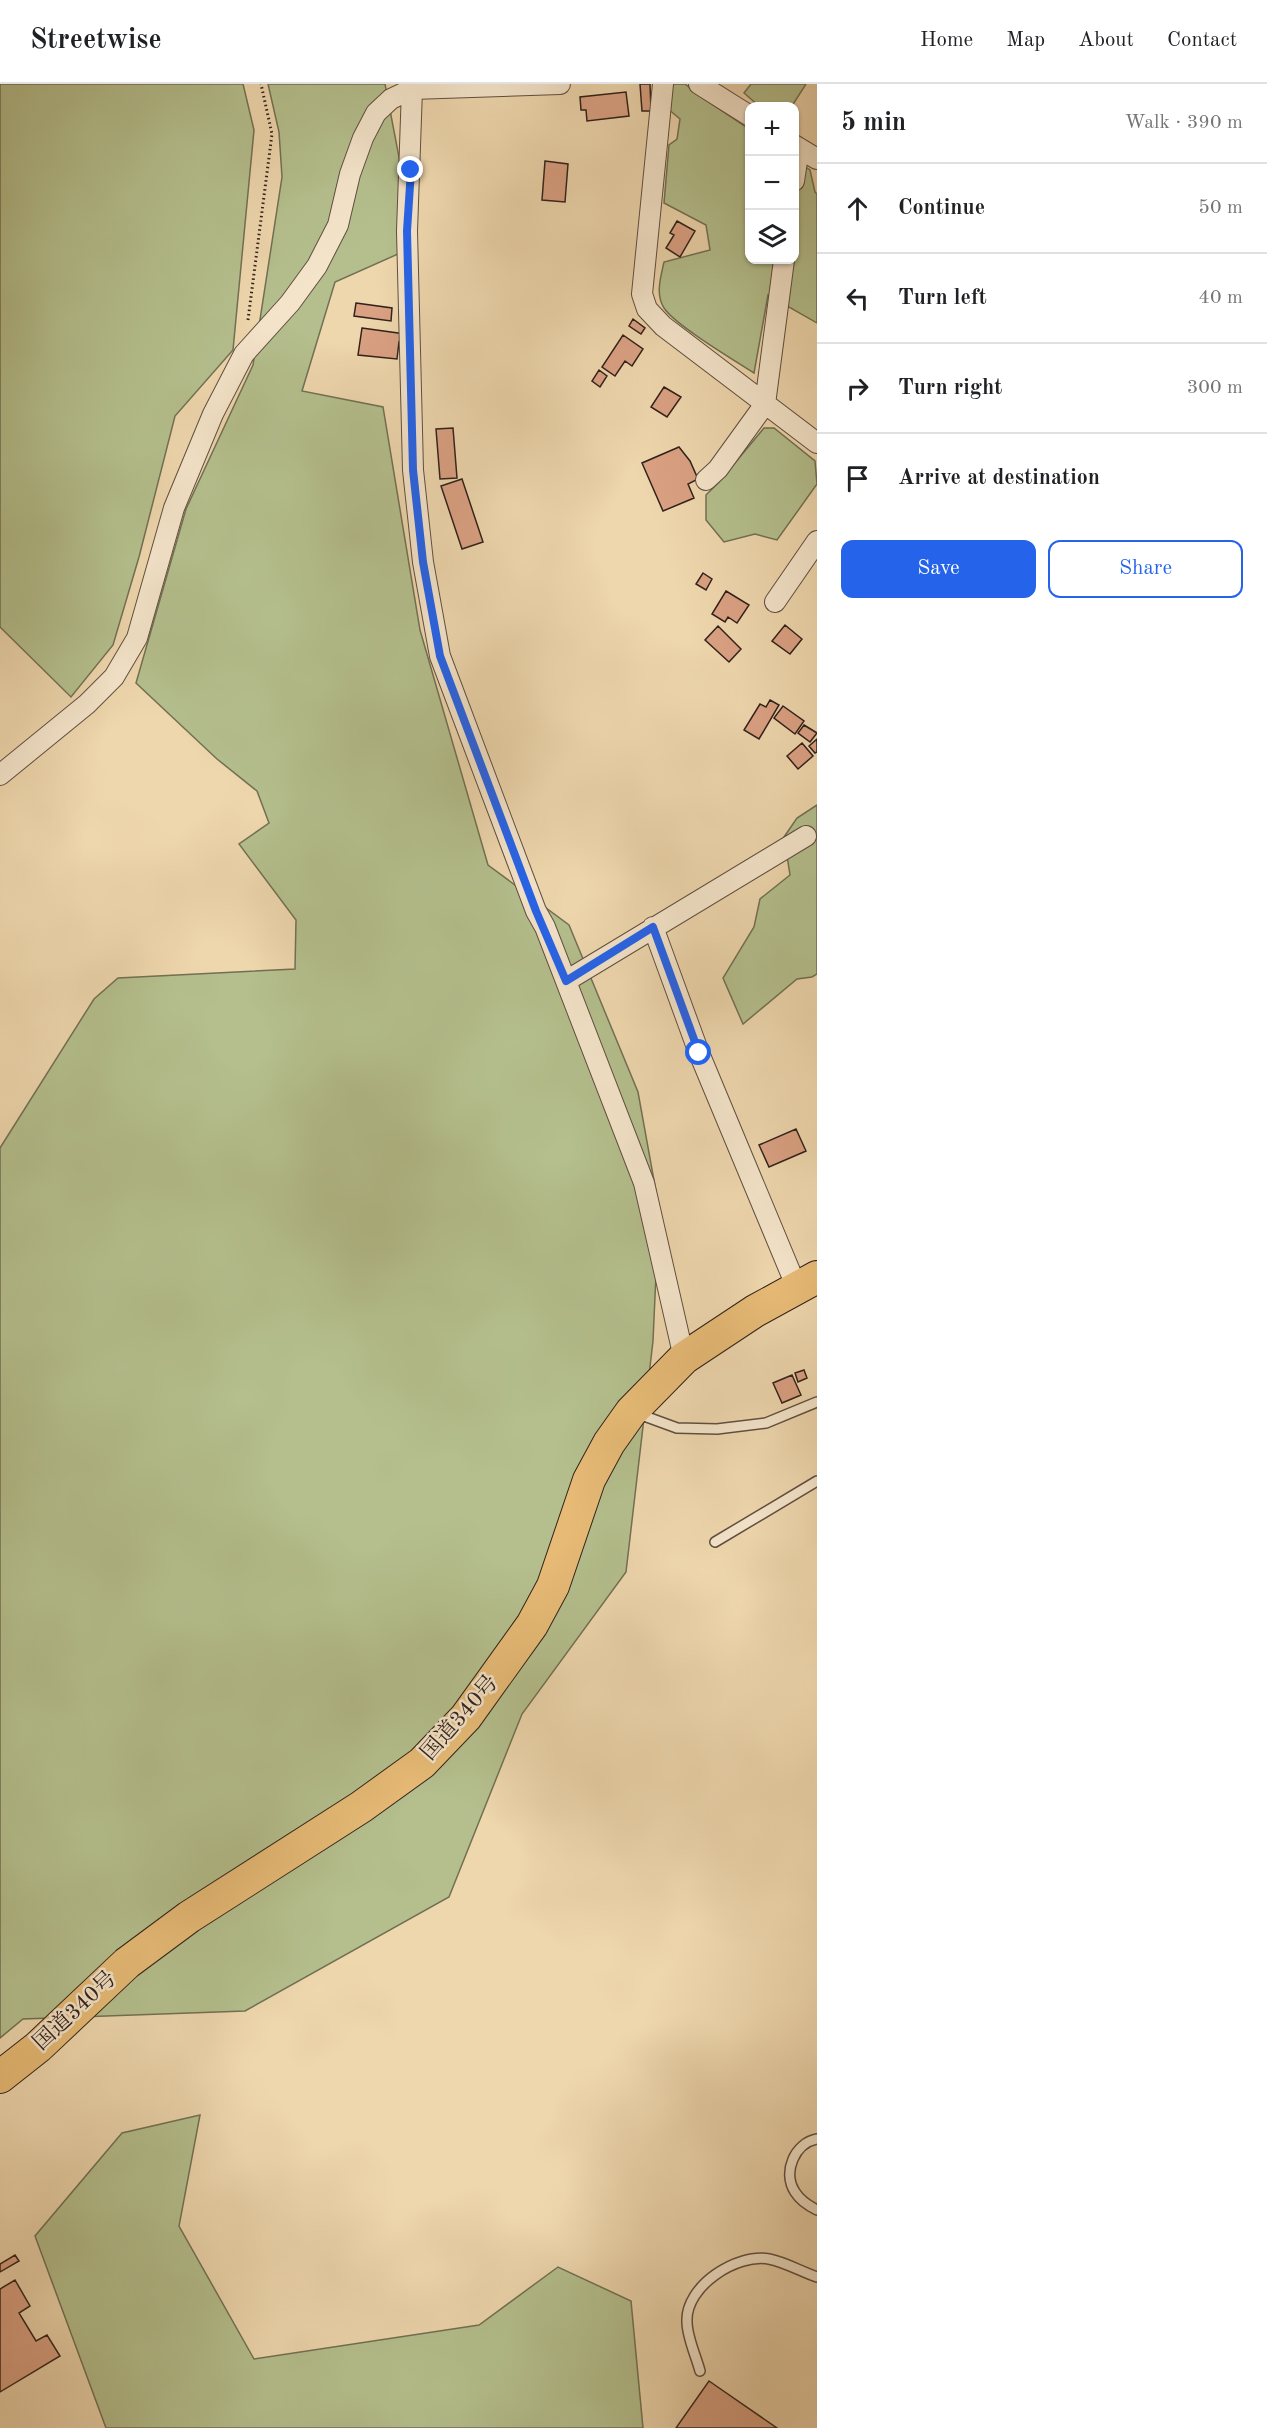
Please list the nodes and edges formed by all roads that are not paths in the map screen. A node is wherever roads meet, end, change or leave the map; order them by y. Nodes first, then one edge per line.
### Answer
1 (560, 84) edge
2 (663, 84) edge
3 (699, 84) edge
4 (412, 89) junction
5 (745, 113) edge
6 (799, 148) edge
7 (817, 159) edge
8 (783, 264) edge
9 (765, 404) junction
10 (817, 443) edge
11 (706, 480) dead end
12 (817, 542) edge
13 (775, 602) dead end
14 (0, 775) edge
15 (806, 836) dead end
16 (653, 927) junction
17 (566, 981) junction
18 (807, 1282) edge
19 (684, 1358) junction
20 (817, 1401) edge
21 (631, 1412) junction
22 (817, 1481) edge
23 (716, 1542) dead end
24 (0, 2078) edge
25 (817, 2139) edge
26 (817, 2210) edge
27 (817, 2277) edge
28 (700, 2371) dead end

1 - 4 street
2 - 9 street
3 - 5 street
4 - 14 street
4 - 17 street
6 - 7 street
8 - 9 street
9 - 10 street
9 - 11 street
12 - 13 street
15 - 16 street
16 - 17 street
16 - 18 street
17 - 19 street
18 - 19 highway, 国道340号
19 - 21 highway, 国道340号
20 - 21 lane
21 - 24 highway, 国道340号
22 - 23 lane
25 - 26 lane
27 - 28 lane

